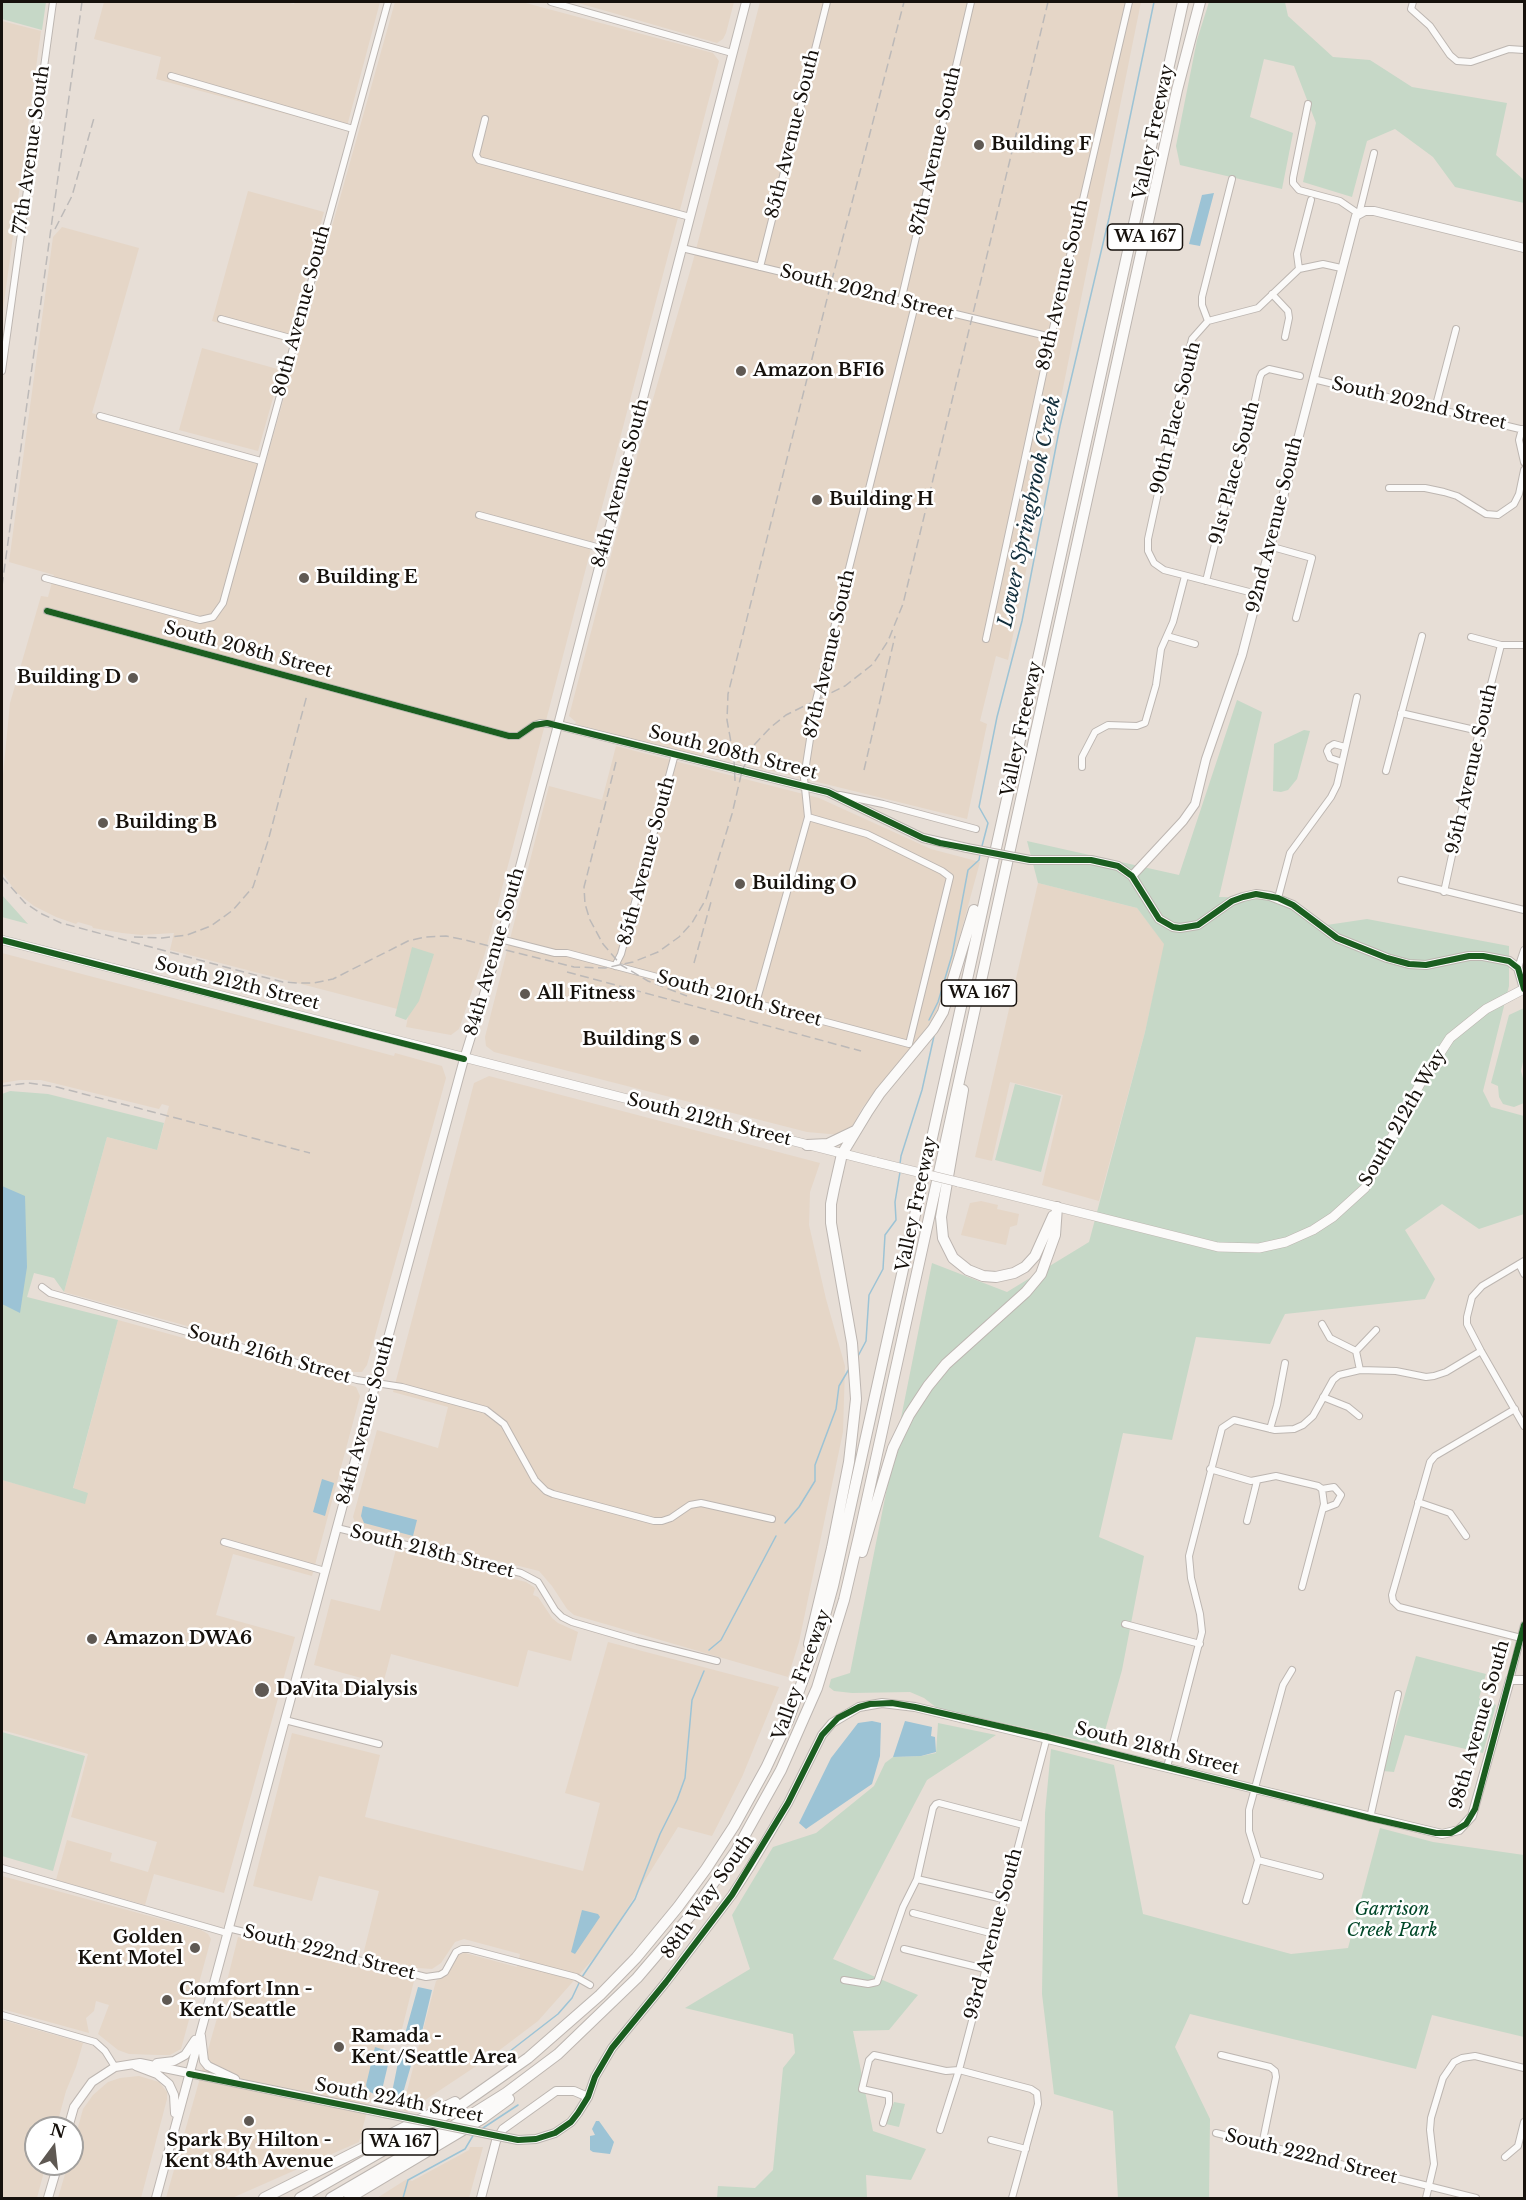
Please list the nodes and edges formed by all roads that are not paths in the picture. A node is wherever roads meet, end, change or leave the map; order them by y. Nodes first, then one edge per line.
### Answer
1 (53, 2) edge
2 (388, 2) edge
3 (551, 2) edge
4 (746, 2) edge
5 (827, 2) edge
6 (971, 2) edge
7 (1128, 2) edge
8 (1183, 2) edge
9 (1195, 2) edge
10 (1200, 2) edge
11 (1413, 2) edge
12 (1524, 50) edge
13 (732, 53) junction
14 (171, 76) dead end
15 (1177, 90) junction
16 (1308, 104) dead end
17 (485, 119) dead end
18 (353, 129) junction
19 (1374, 153) dead end
20 (1233, 179) dead end
21 (1311, 200) dead end
22 (1359, 214) junction
23 (690, 217) junction
24 (682, 248) junction
25 (1524, 248) edge
26 (760, 267) junction
27 (1341, 268) junction
28 (1299, 269) junction
29 (1272, 294) junction
30 (902, 301) junction
31 (915, 304) junction
32 (221, 319) dead end
33 (1208, 321) junction
34 (1456, 329) dead end
35 (1051, 337) junction
36 (1285, 337) dead end
37 (294, 339) junction
38 (2, 371) edge
39 (1300, 376) dead end
40 (1312, 379) junction
41 (1435, 409) junction
42 (100, 416) dead end
43 (1523, 429) edge
44 (261, 461) junction
45 (1524, 462) edge
46 (1524, 470) edge
47 (1389, 488) dead end
48 (479, 515) dead end
49 (1269, 546) junction
50 (604, 549) junction
51 (1185, 576) junction
52 (45, 578) dead end
53 (1206, 581) junction
54 (1257, 594) junction
55 (47, 611) dead end
56 (1296, 618) dead end
57 (1167, 636) junction
58 (1422, 636) dead end
59 (1471, 637) dead end
60 (986, 639) dead end
61 (1196, 644) dead end
62 (1501, 645) junction
63 (1524, 645) edge
64 (1357, 697) dead end
65 (1401, 713) junction
66 (558, 725) junction
67 (1479, 732) junction
68 (1346, 747) junction
69 (675, 754) junction
70 (1342, 762) junction
71 (1082, 767) dead end
72 (1386, 771) dead end
73 (805, 787) junction
74 (828, 792) junction
75 (808, 817) junction
76 (976, 829) dead end
77 (988, 873) junction
78 (1132, 876) junction
79 (1401, 880) dead end
80 (1444, 892) junction
81 (1278, 897) junction
82 (1524, 910) edge
83 (500, 939) junction
84 (2, 940) edge
85 (1524, 950) edge
86 (615, 966) junction
87 (1518, 968) junction
88 (1524, 989) edge
89 (756, 1004) junction
90 (912, 1048) junction
91 (966, 1056) junction
92 (464, 1059) junction
93 (858, 1130) junction
94 (807, 1145) junction
95 (842, 1154) junction
96 (1057, 1208) junction
97 (1313, 1230) joint
98 (1522, 1263) edge
99 (1524, 1274) edge
100 (42, 1287) dead end
101 (1322, 1324) dead end
102 (1376, 1330) dead end
103 (1356, 1351) junction
104 (1481, 1351) junction
105 (1285, 1363) dead end
106 (1360, 1370) junction
107 (376, 1383) junction
108 (1323, 1397) junction
109 (1515, 1409) junction
110 (1359, 1416) dead end
111 (1524, 1426) edge
112 (1270, 1429) junction
113 (1210, 1469) junction
114 (1257, 1481) junction
115 (1322, 1489) junction
116 (1418, 1502) junction
117 (1323, 1507) junction
118 (771, 1519) dead end
119 (1247, 1521) dead end
120 (337, 1528) junction
121 (1466, 1536) dead end
122 (224, 1542) dead end
123 (325, 1571) junction
124 (1302, 1587) dead end
125 (844, 1600) junction
126 (1125, 1624) dead end
127 (1524, 1624) edge
128 (1521, 1638) junction
129 (1200, 1644) junction
130 (717, 1661) dead end
131 (1293, 1670) dead end
132 (1510, 1680) junction
133 (1524, 1680) edge
134 (801, 1685) junction
135 (1524, 1686) edge
136 (1507, 1690) junction
137 (1398, 1694) dead end
138 (848, 1713) joint
139 (285, 1720) junction
140 (1047, 1737) junction
141 (379, 1744) dead end
142 (1167, 1767) junction
143 (1254, 1790) junction
144 (1370, 1818) junction
145 (1023, 1826) junction
146 (1459, 1830) joint
147 (1258, 1860) junction
148 (2, 1868) edge
149 (1320, 1876) dead end
150 (917, 1879) junction
151 (1003, 1899) junction
152 (1246, 1901) dead end
153 (913, 1913) dead end
154 (228, 1930) junction
155 (994, 1934) junction
156 (904, 1949) dead end
157 (985, 1969) junction
158 (844, 1980) dead end
159 (590, 1985) dead end
160 (2, 2015) edge
161 (200, 2032) junction
162 (558, 2054) junction
163 (1221, 2055) dead end
164 (130, 2064) junction
165 (145, 2064) junction
166 (115, 2067) junction
167 (1524, 2068) edge
168 (959, 2070) junction
169 (189, 2074) junction
170 (496, 2081) junction
171 (252, 2087) junction
172 (588, 2097) junction
173 (71, 2116) edge
174 (1524, 2122) edge
175 (884, 2123) dead end
176 (175, 2126) junction
177 (940, 2130) dead end
178 (1216, 2133) dead end
179 (991, 2140) dead end
180 (1262, 2145) junction
181 (1026, 2149) junction
182 (1505, 2157) dead end
183 (55, 2176) edge
184 (1429, 2187) junction
185 (48, 2199) edge
186 (156, 2199) edge
187 (264, 2199) edge
188 (300, 2199) edge
189 (331, 2199) edge
190 (349, 2199) edge
191 (481, 2199) edge
192 (1012, 2199) edge
193 (1426, 2199) edge
194 (1476, 2199) edge

1 - 38 street, 77th Avenue South
2 - 18 street, 80th Avenue South
3 - 13 street
4 - 13 street, 84th Avenue South
5 - 26 street, 85th Avenue South
6 - 30 street, 87th Avenue South
7 - 35 street, 89th Avenue South
8 - 77 highway, Valley Freeway / WA 167
9 - 15 highway
10 - 15 highway, Valley Freeway / WA 167
11 - 12 street
13 - 23 street, 84th Avenue South
14 - 18 street
15 - 91 highway, Valley Freeway / WA 167
16 - 22 street
17 - 23 street
18 - 37 street, 80th Avenue South
19 - 22 street, 92nd Avenue South
20 - 33 street, 90th Place South
21 - 28 street
22 - 25 street
22 - 27 street, 92nd Avenue South
23 - 24 street, 84th Avenue South
24 - 26 street, South 202nd Street
24 - 50 street, 84th Avenue South
26 - 30 street, South 202nd Street
27 - 28 street
27 - 40 street, 92nd Avenue South
28 - 29 street
29 - 33 street
29 - 36 street
30 - 31 street, South 202nd Street
31 - 35 street, South 202nd Street
31 - 73 street, 87th Avenue South
32 - 37 street
33 - 51 street, 90th Place South
34 - 41 street
35 - 60 street, 89th Avenue South
37 - 44 street, 80th Avenue South
39 - 53 street, 91st Place South
40 - 41 street, South 202nd Street
40 - 49 street, 92nd Avenue South
41 - 43 street, South 202nd Street
42 - 44 street
43 - 45 street
44 - 52 street, 80th Avenue South
46 - 47 street
48 - 50 street
49 - 54 street, 92nd Avenue South
49 - 56 street
50 - 66 street, 84th Avenue South
51 - 53 street
51 - 57 street
53 - 54 street
54 - 78 street, 92nd Avenue South
55 - 66 street, South 208th Street
57 - 61 street
57 - 71 street
58 - 65 street
59 - 62 street
62 - 63 street
62 - 67 street, 95th Avenue South
64 - 68 street
65 - 67 street
65 - 72 street
66 - 69 street, South 208th Street
66 - 83 street, 84th Avenue South
67 - 80 street, 95th Avenue South
68 - 70 street
68 - 70 street
69 - 73 street, South 208th Street
69 - 86 street, 85th Avenue South
70 - 81 street
73 - 74 street, South 208th Street
73 - 75 street, 87th Avenue South
74 - 76 street
74 - 78 street, South 208th Street, bridge
75 - 89 street, 87th Avenue South
75 - 90 street
77 - 90 highway
77 - 134 highway, Valley Freeway / WA 167
78 - 81 street
79 - 80 street
80 - 82 street
81 - 87 street
83 - 86 street, South 210th Street
83 - 92 street, 84th Avenue South
84 - 92 main road, South 212th Street
85 - 87 street
86 - 89 street, South 210th Street
87 - 88 street
88 - 97 main road, South 212th Way
89 - 90 street, South 210th Street
90 - 93 highway
91 - 96 highway
91 - 125 highway, Valley Freeway / WA 167
92 - 94 main road, South 212th Street
92 - 107 street, 84th Avenue South
93 - 94 highway
93 - 95 highway
94 - 95 main road, South 212th Street
95 - 96 main road, South 212th Street, bridge
95 - 134 highway
96 - 97 main road, South 212th Street
96 - 125 highway
98 - 99 street
98 - 104 street
100 - 107 street, South 216th Street
101 - 103 street
102 - 103 street
103 - 106 street
104 - 106 street
104 - 109 street
105 - 112 street
106 - 108 street
107 - 118 street, South 216th Street
107 - 120 street, 84th Avenue South
108 - 110 street
108 - 112 street
109 - 111 street
109 - 116 street
112 - 113 street
113 - 114 street
113 - 129 street
114 - 115 street
114 - 119 street
115 - 117 street
115 - 117 street
116 - 121 street
116 - 128 street
117 - 124 street
120 - 123 street, 84th Avenue South
120 - 130 street, South 218th Street
122 - 123 street
123 - 139 street, 84th Avenue South
125 - 162 highway, Valley Freeway / WA 167
126 - 129 street
127 - 128 street, 98th Avenue South
128 - 132 street, 98th Avenue South
129 - 142 street
131 - 143 street
132 - 133 street
132 - 136 street, 98th Avenue South
134 - 170 highway, Valley Freeway / WA 167
135 - 136 street
136 - 146 street, 98th Avenue South
137 - 144 street
138 - 140 street, South 218th Street
138 - 172 street, 88th Way South
139 - 141 street
139 - 154 street, 84th Avenue South
140 - 142 street, South 218th Street
140 - 145 street, 93rd Avenue South
142 - 143 street, South 218th Street
143 - 144 street, South 218th Street
143 - 147 street
144 - 146 street, South 218th Street
145 - 150 street
145 - 151 street, 93rd Avenue South
147 - 149 street
147 - 152 street
148 - 154 street, South 222nd Street
150 - 151 street
150 - 158 street
151 - 155 street, 93rd Avenue South
153 - 155 street
154 - 159 street, South 222nd Street
154 - 161 street, 84th Avenue South
155 - 157 street, 93rd Avenue South
156 - 157 street
157 - 168 street, 93rd Avenue South
160 - 166 street
161 - 165 street
161 - 169 street, 84th Avenue South
161 - 171 street
162 - 189 highway, Valley Freeway / WA 167
162 - 190 highway
163 - 180 street
164 - 165 street, South 224th Street
164 - 166 street, South 224th Street
164 - 176 street
165 - 169 street, South 224th Street
166 - 173 street
167 - 184 street
168 - 175 street
168 - 177 street, 93rd Avenue South
168 - 181 street
169 - 171 street, South 224th Street
169 - 176 street, 84th Avenue South
170 - 187 highway
170 - 188 highway, Valley Freeway / WA 167
171 - 172 street, South 224th Street, bridge
172 - 191 street
174 - 182 street
176 - 186 street, 84th Avenue South
178 - 180 street, South 222nd Street
179 - 181 street
180 - 184 street, South 222nd Street
181 - 192 street
183 - 185 street
184 - 193 street
184 - 194 street, South 222nd Street

